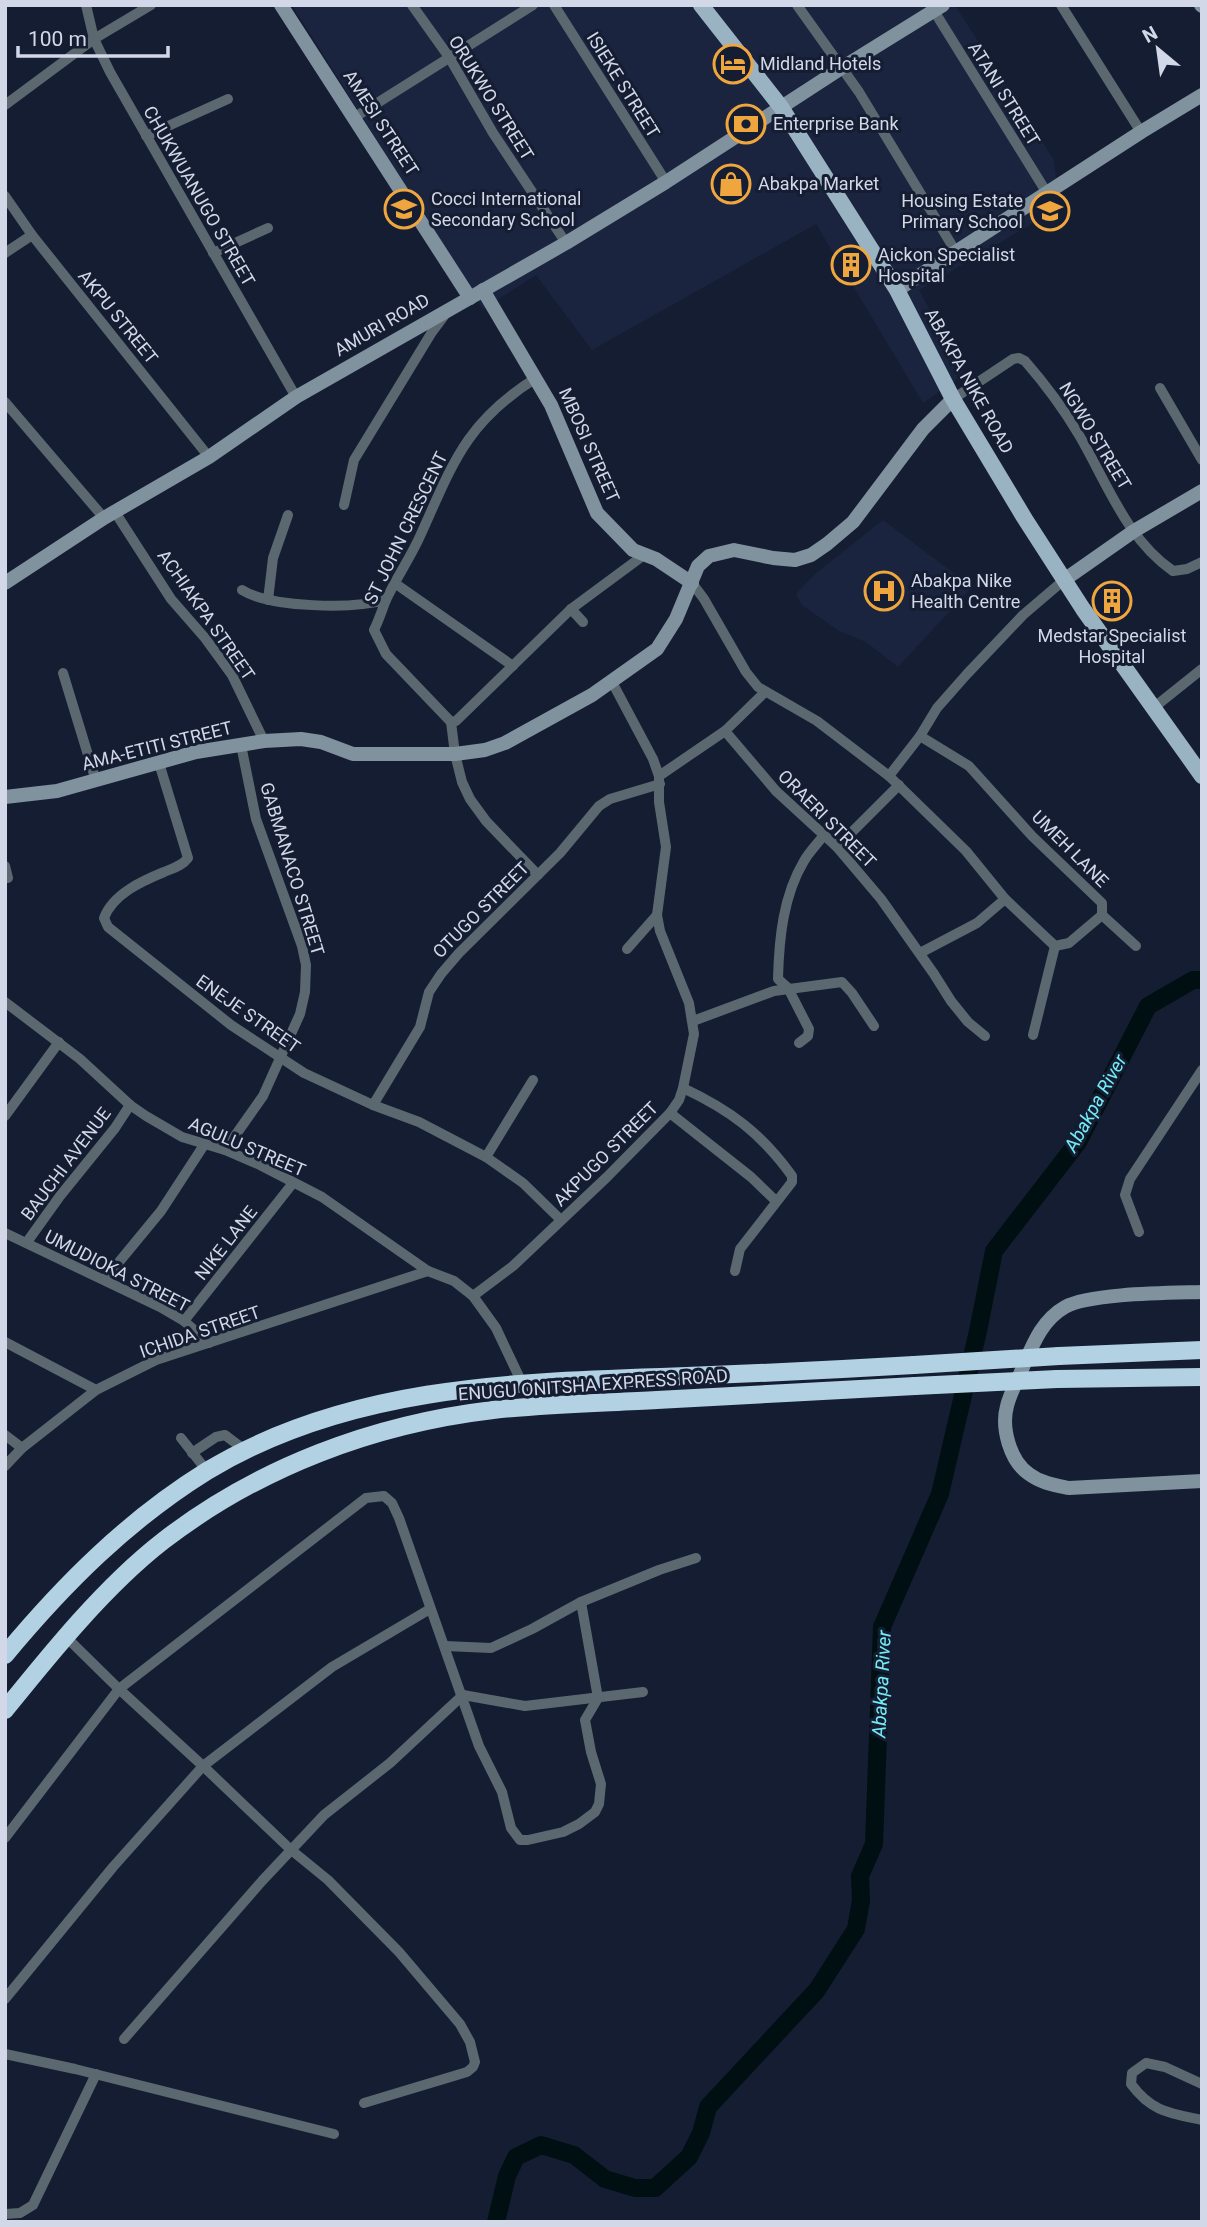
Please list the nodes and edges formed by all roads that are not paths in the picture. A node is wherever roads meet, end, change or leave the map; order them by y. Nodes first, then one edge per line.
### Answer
1 (86, 5) edge
2 (151, 5) edge
3 (281, 5) edge
4 (412, 5) edge
5 (533, 5) edge
6 (554, 5) edge
7 (701, 5) edge
8 (711, 5) edge
9 (797, 5) edge
10 (1061, 5) edge
11 (936, 7) edge
12 (94, 39) junction
13 (449, 57) junction
14 (843, 67) junction
15 (1202, 95) edge
16 (228, 99) dead end
17 (786, 104) junction
18 (5, 106) edge
19 (355, 117) junction
20 (1141, 132) junction
21 (146, 135) junction
22 (666, 182) junction
23 (1047, 193) junction
24 (5, 196) edge
25 (268, 228) dead end
26 (32, 235) junction
27 (566, 243) junction
28 (956, 252) junction
29 (5, 253) edge
30 (213, 253) junction
31 (901, 288) junction
32 (483, 290) junction
33 (470, 298) junction
34 (448, 310) junction
35 (536, 378) junction
36 (1160, 388) dead end
37 (957, 396) junction
38 (296, 397) junction
39 (5, 402) edge
40 (209, 457) junction
41 (1202, 460) edge
42 (1202, 491) edge
43 (344, 505) dead end
44 (109, 515) junction
45 (288, 515) dead end
46 (1134, 531) junction
47 (643, 555) junction
48 (1202, 562) edge
49 (1067, 578) junction
50 (5, 583) edge
51 (692, 583) junction
52 (396, 584) junction
53 (242, 590) dead end
54 (268, 600) junction
55 (386, 600) junction
56 (571, 608) junction
57 (583, 622) dead end
58 (513, 666) junction
59 (1202, 669) edge
60 (63, 673) dead end
61 (611, 681) junction
62 (765, 692) junction
63 (1156, 706) junction
64 (451, 722) junction
65 (724, 731) junction
66 (920, 736) junction
67 (264, 741) junction
68 (241, 745) junction
69 (455, 754) junction
70 (1202, 760) edge
71 (159, 763) junction
72 (889, 776) junction
73 (1202, 776) edge
74 (659, 780) junction
75 (96, 781) junction
76 (899, 785) junction
77 (5, 797) edge
78 (824, 835) junction
79 (837, 847) junction
80 (5, 866) edge
81 (538, 875) junction
82 (8, 878) dead end
83 (1005, 899) junction
84 (657, 915) junction
85 (1102, 915) junction
86 (1055, 946) junction
87 (1136, 946) dead end
88 (627, 949) dead end
89 (920, 953) junction
90 (786, 986) junction
91 (5, 1002) edge
92 (692, 1021) junction
93 (874, 1026) dead end
94 (1033, 1035) dead end
95 (985, 1036) dead end
96 (59, 1042) junction
97 (799, 1043) dead end
98 (279, 1056) junction
99 (1202, 1070) edge
100 (533, 1080) dead end
101 (683, 1088) junction
102 (130, 1105) junction
103 (373, 1105) junction
104 (670, 1113) junction
105 (5, 1116) edge
106 (204, 1145) junction
107 (225, 1150) junction
108 (486, 1157) junction
109 (292, 1183) junction
110 (776, 1201) junction
111 (561, 1220) junction
112 (1139, 1232) dead end
113 (5, 1233) edge
114 (27, 1242) junction
115 (428, 1271) junction
116 (735, 1271) dead end
117 (105, 1279) junction
118 (1202, 1292) edge
119 (473, 1296) junction
120 (184, 1321) junction
121 (5, 1342) edge
122 (209, 1343) junction
123 (1202, 1350) edge
124 (1202, 1377) edge
125 (522, 1383) junction
126 (96, 1390) junction
127 (5, 1435) edge
128 (181, 1438) dead end
129 (22, 1448) junction
130 (246, 1451) junction
131 (192, 1453) junction
132 (5, 1466) edge
133 (207, 1472) junction
134 (1202, 1480) edge
135 (696, 1558) dead end
136 (581, 1602) junction
137 (430, 1609) junction
138 (66, 1637) junction
139 (444, 1646) junction
140 (5, 1655) edge
141 (119, 1689) junction
142 (643, 1692) dead end
143 (463, 1695) junction
144 (598, 1698) junction
145 (5, 1710) edge
146 (203, 1766) junction
147 (5, 1838) edge
148 (290, 1849) junction
149 (5, 1999) edge
150 (124, 2039) dead end
151 (5, 2054) edge
152 (96, 2074) junction
153 (1202, 2084) edge
154 (364, 2103) dead end
155 (1202, 2120) edge
156 (334, 2134) dead end
157 (5, 2214) edge

1 - 12 street, CHUKWUANUGO STREET
2 - 12 street
3 - 19 street, AMESI STREET
4 - 13 street, ORUKWO STREET
5 - 13 street
6 - 22 street, ISIEKE STREET
7 - 17 main road, ABAKPA NIKE ROAD
8 - 17 main road, ABAKPA NIKE ROAD
9 - 14 street
10 - 20 street
11 - 14 street, AMURI ROAD
11 - 23 street, ATANI STREET
12 - 18 street
12 - 21 street, CHUKWUANUGO STREET
13 - 19 street
13 - 27 street, ORUKWO STREET
14 - 17 street, AMURI ROAD
14 - 28 street
15 - 20 street
16 - 21 street
17 - 22 street, AMURI ROAD
17 - 31 main road, ABAKPA NIKE ROAD
19 - 33 street, AMESI STREET
20 - 23 street
21 - 30 street, CHUKWUANUGO STREET
22 - 27 street, AMURI ROAD
23 - 28 street
24 - 26 street, AKPU STREET
25 - 30 street
26 - 29 street
26 - 40 street, AKPU STREET
27 - 32 street, AMURI ROAD
28 - 31 street
30 - 38 street, CHUKWUANUGO STREET
31 - 37 main road, ABAKPA NIKE ROAD
32 - 33 street, AMURI ROAD
32 - 35 street, MBOSI STREET
33 - 34 street, AMURI ROAD
34 - 38 street, AMURI ROAD
34 - 43 street
35 - 47 street, MBOSI STREET
35 - 52 street, ST JOHN CRESCENT
36 - 41 street
37 - 46 street, NGWO STREET
37 - 49 main road, ABAKPA NIKE ROAD
37 - 51 street, AMA-ETITI STREET
38 - 40 street, AMURI ROAD
39 - 44 street, ACHIAKPA STREET
40 - 44 street, AMURI ROAD
42 - 46 street
44 - 50 street, AMURI ROAD
44 - 67 street, ACHIAKPA STREET
45 - 54 street
46 - 48 street, NGWO STREET
46 - 49 street
47 - 51 street, MBOSI STREET
47 - 56 street
49 - 63 main road, ABAKPA NIKE ROAD
49 - 66 street
51 - 61 street, AMA-ETITI STREET
51 - 62 street
52 - 55 street, ST JOHN CRESCENT
52 - 58 street
53 - 54 street
54 - 55 street
55 - 64 street, ST JOHN CRESCENT
56 - 57 street
56 - 58 street
58 - 64 street
59 - 63 street
60 - 75 street
61 - 69 street, AMA-ETITI STREET
61 - 74 street, AKPUGO STREET
62 - 65 street, OTUGO STREET
62 - 72 street
63 - 70 main road, ABAKPA NIKE ROAD
63 - 73 main road, ABAKPA NIKE ROAD
64 - 69 street
65 - 74 street, OTUGO STREET
65 - 78 street, ORAERI STREET
66 - 72 street
66 - 85 street, UMEH LANE
67 - 68 street, AMA-ETITI STREET
67 - 69 street, AMA-ETITI STREET
68 - 71 street, AMA-ETITI STREET
68 - 98 street, GABMANACO STREET
69 - 81 street
71 - 75 street, AMA-ETITI STREET
71 - 98 street, ENEJE STREET
72 - 76 street
74 - 81 street, OTUGO STREET
74 - 84 street, AKPUGO STREET
75 - 77 street, AMA-ETITI STREET
76 - 79 street
76 - 83 street
78 - 79 street, ORAERI STREET
78 - 90 street
79 - 89 street, ORAERI STREET
80 - 82 street
81 - 103 street, OTUGO STREET
83 - 86 street
83 - 89 street
84 - 88 street
84 - 92 street, AKPUGO STREET
85 - 86 street, UMEH LANE
85 - 87 street
86 - 94 street
89 - 95 street, ORAERI STREET
90 - 92 street
90 - 93 street
90 - 97 street
91 - 96 street, AGULU STREET
92 - 101 street, AKPUGO STREET
96 - 102 street, AGULU STREET
96 - 105 street
98 - 103 street, ENEJE STREET
98 - 107 street, GABMANACO STREET
99 - 112 street
100 - 108 street
101 - 104 street, AKPUGO STREET
101 - 110 street
102 - 106 street, AGULU STREET
102 - 114 street, BAUCHI AVENUE
103 - 108 street, ENEJE STREET
104 - 110 street
104 - 111 street, AKPUGO STREET
106 - 107 street, AGULU STREET
106 - 117 street
107 - 109 street, AGULU STREET
108 - 111 street, ENEJE STREET
109 - 115 street, AGULU STREET
109 - 120 street, NIKE LANE
110 - 116 street
111 - 119 street, AKPUGO STREET
113 - 114 street, UMUDIOKA STREET
114 - 117 street, UMUDIOKA STREET
115 - 119 street, AGULU STREET
115 - 122 street, ICHIDA STREET
117 - 120 street, UMUDIOKA STREET
118 - 134 street
119 - 125 street, AGULU STREET
120 - 122 street, UMUDIOKA STREET
121 - 126 street
122 - 126 street, ICHIDA STREET
123 - 125 highway, ENUGU ONITSHA EXPRESS ROAD, bridge
124 - 138 highway, ENUGU ONITSHA EXPRESS ROAD, bridge
125 - 130 highway, ENUGU ONITSHA EXPRESS ROAD
126 - 129 street, ICHIDA STREET
127 - 129 street
128 - 131 street
129 - 132 street, ICHIDA STREET
130 - 131 street
130 - 133 highway, ENUGU ONITSHA EXPRESS ROAD
131 - 133 street
133 - 140 highway, ENUGU ONITSHA EXPRESS ROAD
135 - 136 street
136 - 139 street
136 - 144 street
137 - 139 street
137 - 141 street
137 - 146 street
138 - 141 street
138 - 145 highway, ENUGU ONITSHA EXPRESS ROAD
139 - 143 street
141 - 146 street
141 - 147 street
142 - 144 street
143 - 144 street
143 - 144 street
143 - 148 street
146 - 148 street
146 - 149 street
148 - 150 street
148 - 154 street
151 - 152 street
152 - 156 street
152 - 157 street
153 - 155 street

